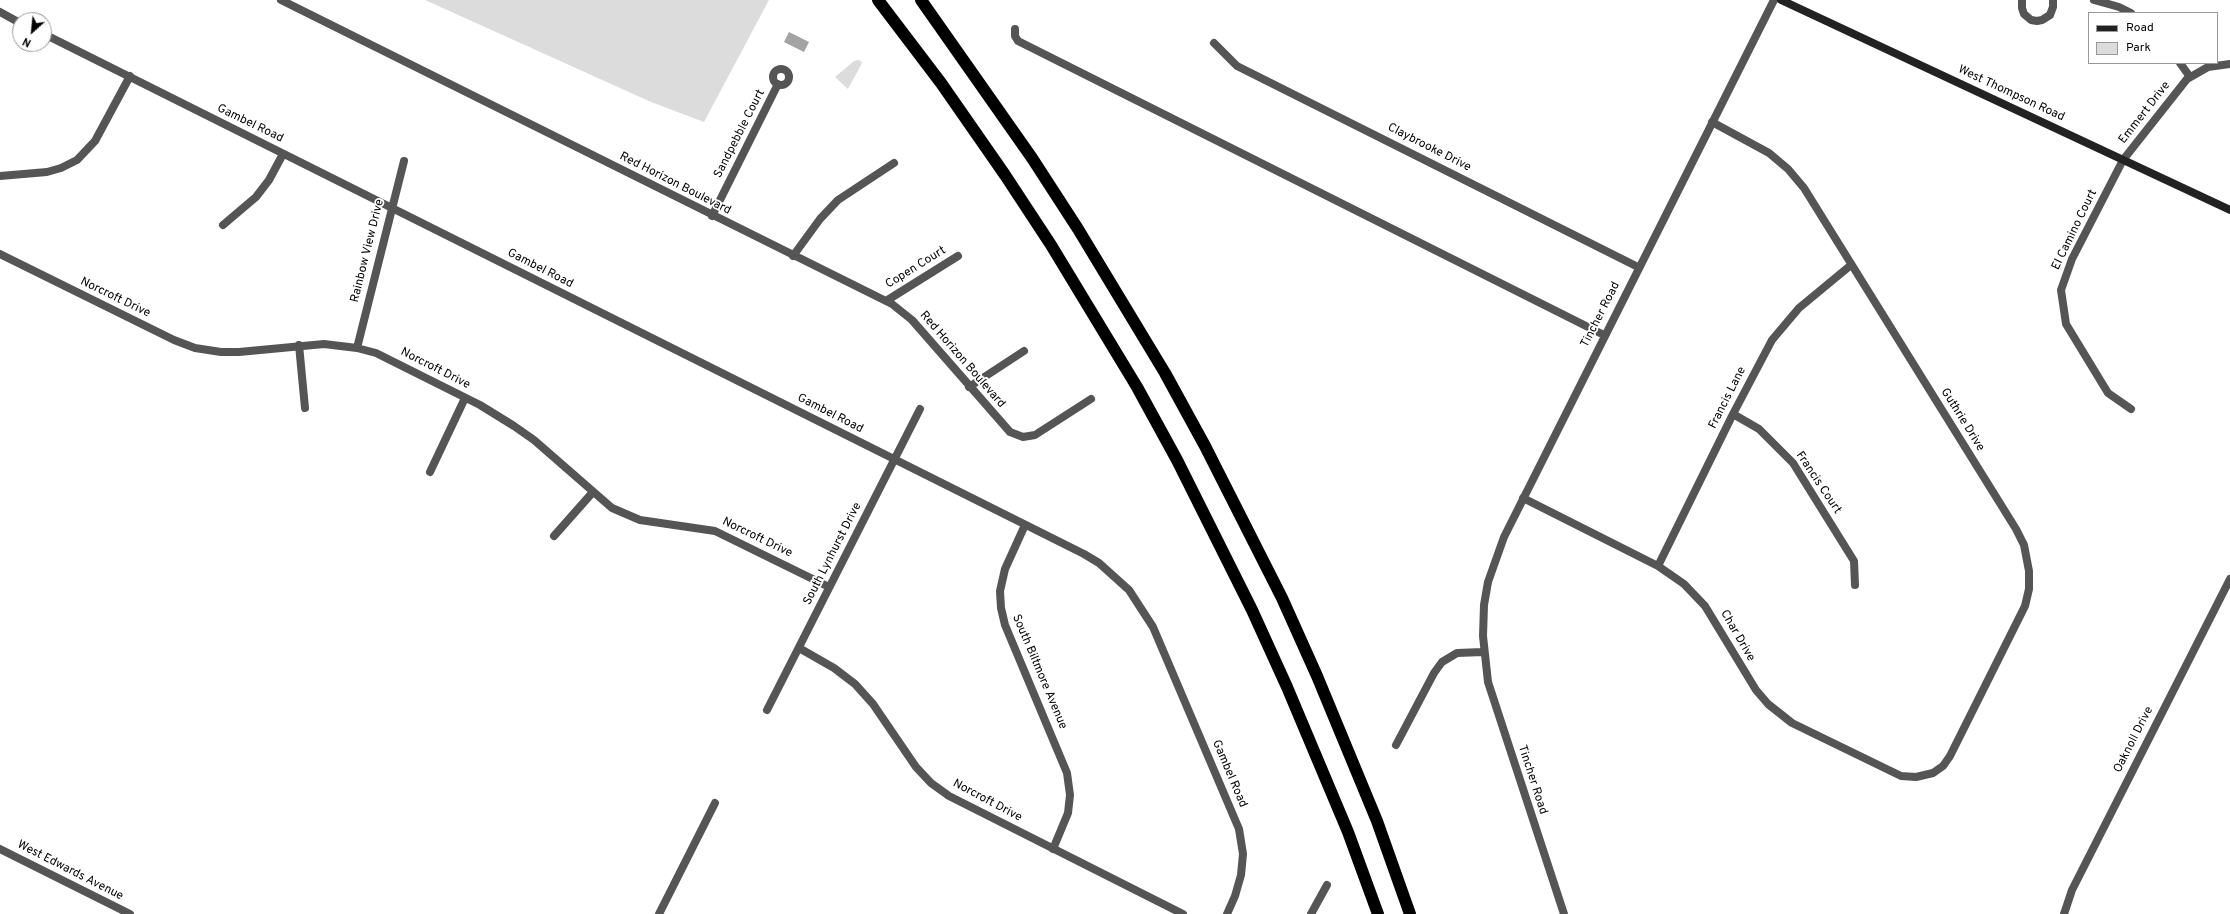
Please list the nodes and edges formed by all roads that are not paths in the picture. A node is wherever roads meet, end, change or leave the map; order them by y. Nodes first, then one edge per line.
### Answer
1 (281, 0) edge
2 (878, 0) edge
3 (921, 0) edge
4 (1774, 0) edge
5 (1781, 0) edge
6 (2022, 0) edge
7 (2054, 0) edge
8 (2094, 0) edge
9 (0, 12) edge
10 (2129, 12) edge
11 (12, 19) edge
12 (1015, 29) dead end
13 (52, 38) edge
14 (1214, 43) dead end
15 (2181, 64) edge
16 (2230, 64) edge
17 (130, 76) junction
18 (2190, 77) junction
19 (778, 84) dead end
20 (1712, 122) junction
21 (283, 154) junction
22 (2123, 160) junction
23 (404, 161) dead end
24 (894, 163) dead end
25 (0, 176) edge
26 (391, 207) junction
27 (2230, 210) edge
28 (712, 216) junction
29 (223, 225) dead end
30 (0, 254) edge
31 (793, 256) junction
32 (958, 256) dead end
33 (1851, 265) junction
34 (1638, 267) junction
35 (886, 301) junction
36 (1604, 336) junction
37 (299, 345) junction
38 (357, 348) junction
39 (1024, 351) dead end
40 (969, 387) junction
41 (466, 398) junction
42 (1091, 399) dead end
43 (305, 408) dead end
44 (920, 409) dead end
45 (2131, 409) dead end
46 (1733, 414) junction
47 (894, 460) junction
48 (430, 472) dead end
49 (593, 492) junction
50 (1523, 498) junction
51 (1025, 525) junction
52 (554, 536) dead end
53 (1658, 566) junction
54 (2230, 579) edge
55 (1855, 584) dead end
56 (829, 588) junction
57 (799, 648) junction
58 (1483, 652) junction
59 (767, 710) dead end
60 (1396, 745) dead end
61 (1930, 774) joint
62 (715, 803) dead end
63 (0, 849) edge
64 (1053, 849) junction
65 (1327, 885) dead end
66 (130, 914) edge
67 (659, 914) edge
68 (1183, 914) edge
69 (1227, 914) edge
70 (1311, 914) edge
71 (1378, 914) edge
72 (1410, 914) edge
73 (1564, 914) edge
74 (2064, 914) edge

1 - 28 street, Red Horizon Boulevard
2 - 71 highway
3 - 72 highway
4 - 20 street, Tincher Road
5 - 22 main road, West Thompson Road
6 - 7 street
8 - 10 street
9 - 11 street
12 - 36 street
13 - 17 street, Gambel Road
14 - 34 street, Claybrooke Drive
15 - 18 street
16 - 18 street, Emmert Drive
17 - 21 street, Gambel Road
17 - 25 street
18 - 22 street, Emmert Drive
19 - 28 street, Sandpebble Court
20 - 33 street, Guthrie Drive
20 - 34 street, Tincher Road
21 - 26 street, Gambel Road
21 - 29 street
22 - 27 main road, West Thompson Road
22 - 45 street, El Camino Court
23 - 26 street, Rainbow View Drive
24 - 31 street
26 - 38 street, Rainbow View Drive
26 - 47 street, Gambel Road
28 - 31 street, Red Horizon Boulevard
30 - 37 street, Norcroft Drive
31 - 35 street, Red Horizon Boulevard
32 - 35 street, Copen Court
33 - 46 street, Francis Lane
33 - 61 street, Guthrie Drive
34 - 36 street, Tincher Road
35 - 40 street, Red Horizon Boulevard
36 - 50 street, Tincher Road
37 - 38 street, Norcroft Drive
37 - 43 street
38 - 41 street, Norcroft Drive
39 - 40 street
40 - 42 street, Red Horizon Boulevard
41 - 48 street
41 - 49 street, Norcroft Drive
44 - 47 street, South Lynhurst Drive
46 - 53 street, Francis Lane
46 - 55 street, Francis Court
47 - 51 street, Gambel Road
47 - 56 street, South Lynhurst Drive
49 - 52 street
49 - 56 street, Norcroft Drive
50 - 53 street, Char Drive
50 - 58 street, Tincher Road
51 - 64 street, South Biltmore Avenue
51 - 69 street, Gambel Road
53 - 61 street, Char Drive
54 - 74 street, Oaknoll Drive
56 - 57 street, South Lynhurst Drive
57 - 59 street, South Lynhurst Drive
57 - 64 street, Norcroft Drive
58 - 60 street
58 - 73 street, Tincher Road
62 - 67 street
63 - 66 street, West Edwards Avenue
64 - 68 street, Norcroft Drive
65 - 70 street

